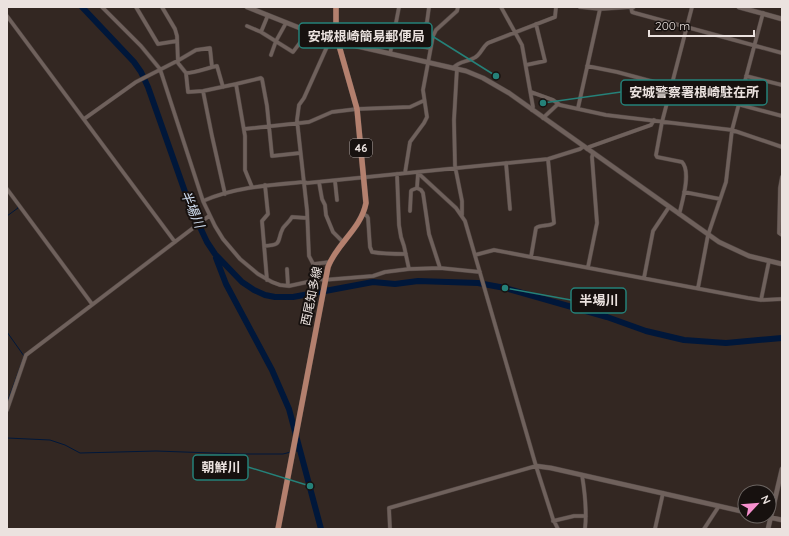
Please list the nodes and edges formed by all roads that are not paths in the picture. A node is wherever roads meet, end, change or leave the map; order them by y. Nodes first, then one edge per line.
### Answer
1 (102, 7) edge
2 (136, 7) edge
3 (162, 7) edge
4 (247, 7) edge
5 (336, 7) edge
6 (399, 7) edge
7 (429, 7) edge
8 (458, 7) edge
9 (501, 7) edge
10 (556, 7) edge
11 (580, 7) edge
12 (632, 7) edge
13 (692, 7) edge
14 (739, 7) edge
15 (600, 9) junction
16 (763, 14) junction
17 (7, 16) edge
18 (268, 16) junction
19 (782, 19) edge
20 (286, 23) junction
21 (536, 24) junction
22 (247, 26) dead end
23 (687, 27) junction
24 (336, 31) junction
25 (261, 32) junction
26 (308, 32) junction
27 (516, 32) junction
28 (330, 40) junction
29 (393, 40) junction
30 (177, 41) junction
31 (276, 42) junction
32 (338, 42) junction
33 (417, 45) junction
34 (754, 45) junction
35 (430, 48) junction
36 (782, 53) edge
37 (271, 54) dead end
38 (390, 54) junction
39 (177, 61) junction
40 (428, 62) junction
41 (526, 65) junction
42 (587, 66) junction
43 (212, 67) junction
44 (455, 68) junction
45 (159, 70) junction
46 (186, 74) junction
47 (746, 76) junction
48 (236, 84) junction
49 (782, 85) edge
50 (222, 87) junction
51 (671, 87) junction
52 (203, 91) junction
53 (531, 92) junction
54 (423, 101) junction
55 (558, 104) junction
56 (738, 105) junction
57 (578, 108) junction
58 (357, 109) junction
59 (532, 110) junction
60 (782, 116) edge
61 (543, 118) junction
62 (84, 119) junction
63 (654, 120) junction
64 (662, 122) junction
65 (297, 123) junction
66 (270, 126) junction
67 (244, 129) junction
68 (732, 130) junction
69 (585, 147) junction
70 (782, 147) edge
71 (300, 153) junction
72 (594, 153) junction
73 (548, 159) junction
74 (506, 164) junction
75 (456, 169) junction
76 (418, 173) junction
77 (397, 174) junction
78 (406, 174) junction
79 (782, 177) edge
80 (364, 178) junction
81 (335, 181) junction
82 (304, 182) junction
83 (319, 182) junction
84 (265, 185) junction
85 (252, 187) junction
86 (417, 188) junction
87 (7, 189) edge
88 (684, 192) junction
89 (225, 194) junction
90 (720, 199) junction
91 (337, 200) dead end
92 (203, 201) junction
93 (669, 207) junction
94 (510, 209) dead end
95 (410, 211) dead end
96 (363, 214) junction
97 (679, 214) junction
98 (209, 216) junction
99 (462, 216) junction
100 (307, 218) junction
101 (708, 235) junction
102 (782, 235) edge
103 (175, 242) junction
104 (343, 242) junction
105 (264, 246) junction
106 (406, 254) junction
107 (475, 254) junction
108 (531, 257) junction
109 (769, 261) junction
110 (330, 262) junction
111 (314, 264) junction
112 (782, 264) edge
113 (588, 267) junction
114 (440, 268) junction
115 (287, 269) dead end
116 (409, 269) junction
117 (481, 274) junction
118 (644, 278) junction
119 (267, 280) junction
120 (323, 281) junction
121 (288, 286) junction
122 (698, 288) junction
123 (782, 299) edge
124 (761, 300) junction
125 (92, 304) junction
126 (7, 410) edge
127 (536, 466) junction
128 (782, 471) edge
129 (582, 475) junction
130 (777, 492) edge
131 (663, 493) junction
132 (719, 506) junction
133 (737, 510) edge
134 (586, 516) junction
135 (553, 521) junction
136 (278, 529) edge
137 (390, 529) edge
138 (558, 529) edge
139 (585, 529) edge
140 (655, 529) edge
141 (704, 529) edge

1 - 45 street
2 - 30 street
3 - 30 street
4 - 18 street
5 - 24 main road, 西尾知多線 / 46
6 - 29 street
7 - 33 street
8 - 35 street
9 - 27 street
10 - 21 street
11 - 15 street
12 - 15 street
12 - 23 street
13 - 23 street
14 - 16 street
15 - 42 street
16 - 19 street
16 - 34 street
17 - 62 street
18 - 20 street
18 - 25 street
20 - 26 street
20 - 31 street
21 - 27 street
21 - 41 street
22 - 25 street
23 - 34 street
23 - 51 street
24 - 29 street
24 - 32 main road, 西尾知多線 / 46
25 - 31 street
26 - 28 street
26 - 31 street
27 - 41 street
27 - 44 street
28 - 32 street
28 - 65 street
29 - 33 street
29 - 38 street
30 - 39 street
31 - 37 street
32 - 38 street
32 - 58 main road, 西尾知多線 / 46
33 - 35 street
34 - 36 street
34 - 47 street
35 - 40 street
38 - 40 street
39 - 43 street
39 - 45 street
39 - 46 street
40 - 44 street
40 - 54 street
41 - 53 street
42 - 51 street
42 - 57 street
43 - 46 street
43 - 50 street
44 - 59 street
44 - 75 street
45 - 62 street
45 - 92 street
46 - 52 street
47 - 49 street
47 - 56 street
48 - 50 street
48 - 66 street
48 - 67 street
50 - 52 street
51 - 56 street
51 - 64 street
52 - 89 street
53 - 55 street
53 - 59 street
54 - 58 street
54 - 78 street
55 - 57 street
55 - 61 street
56 - 60 street
56 - 68 street
57 - 63 street
58 - 65 street
58 - 80 main road, 西尾知多線 / 46
59 - 61 street
61 - 69 street
62 - 103 street
63 - 64 street
63 - 69 street
64 - 68 street
64 - 88 street
65 - 66 street
65 - 71 street
66 - 67 street
66 - 71 street
67 - 85 street
68 - 70 street
68 - 90 street
69 - 72 street
69 - 73 street
71 - 82 street
72 - 93 street
72 - 113 street
73 - 74 street
73 - 108 street
74 - 75 street
74 - 94 street
75 - 76 street
75 - 99 street
76 - 78 street
76 - 86 street
76 - 99 street
77 - 78 street
77 - 80 street
77 - 106 street
79 - 102 street
80 - 81 street
80 - 96 main road, 西尾知多線 / 46
81 - 83 street
81 - 91 street
82 - 83 street
82 - 84 street
82 - 100 street
83 - 104 street
84 - 85 street
84 - 105 street
85 - 89 street
86 - 95 street
86 - 114 street
87 - 125 street
88 - 90 street
88 - 97 street
89 - 92 street
90 - 101 street
92 - 98 street
93 - 97 street
93 - 118 street
96 - 104 main road, 西尾知多線 / 46
96 - 106 street
97 - 101 street
98 - 103 street
98 - 119 street
99 - 107 street
100 - 105 street
100 - 111 street
101 - 109 street
101 - 122 street
103 - 125 street
104 - 110 main road, 西尾知多線 / 46
105 - 119 street
106 - 116 street
107 - 108 street
107 - 117 street
108 - 113 street
109 - 112 street
109 - 124 street
110 - 111 street
110 - 120 main road, 西尾知多線 / 46
111 - 120 street
113 - 118 street
114 - 116 street
114 - 117 street
115 - 121 street
116 - 120 street
117 - 127 street
118 - 122 street
119 - 121 street
120 - 121 street
120 - 136 main road, 西尾知多線 / 46
122 - 124 street
123 - 124 street
125 - 126 street
127 - 129 street
127 - 135 street
127 - 137 street
128 - 130 street
129 - 131 street
129 - 134 street
131 - 132 street
131 - 140 street
132 - 133 street
132 - 141 street
134 - 135 street
134 - 139 street
135 - 138 street

